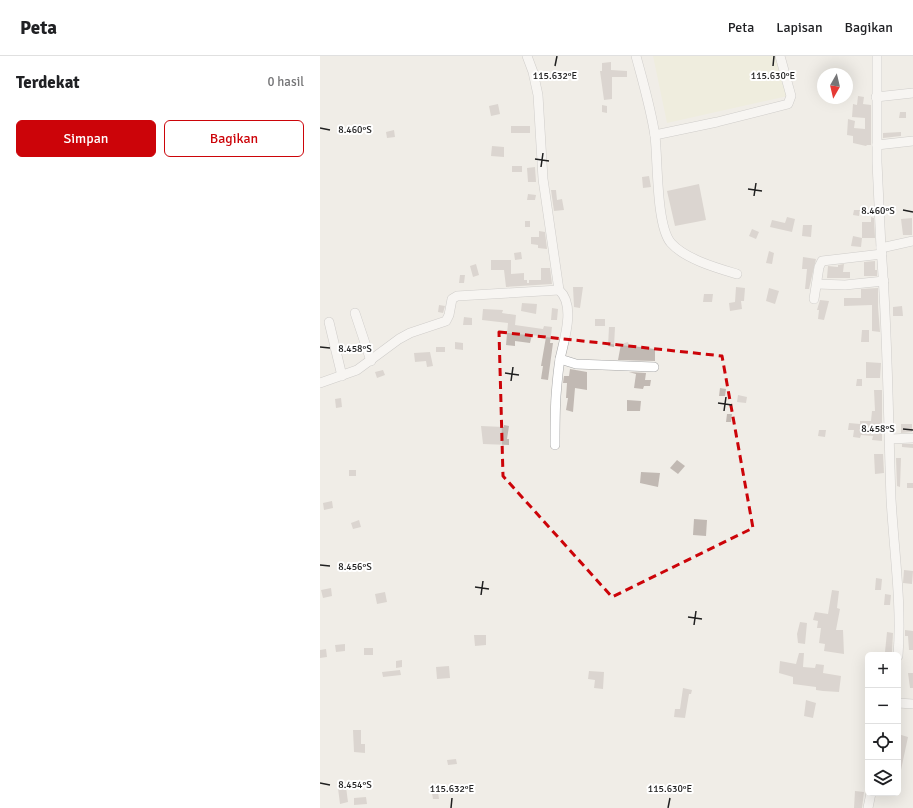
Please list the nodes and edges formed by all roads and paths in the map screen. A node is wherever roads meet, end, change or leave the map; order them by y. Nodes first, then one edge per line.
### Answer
1 (527, 56) edge
2 (636, 56) edge
3 (780, 56) edge
4 (877, 56) edge
5 (913, 93) edge
6 (876, 96) junction
7 (655, 135) junction
8 (913, 141) edge
9 (877, 145) junction
10 (913, 241) edge
11 (882, 251) junction
12 (737, 274) dead end
13 (884, 281) junction
14 (817, 284) junction
15 (559, 290) junction
16 (814, 299) dead end
17 (355, 313) dead end
18 (329, 322) dead end
19 (560, 359) junction
20 (371, 361) junction
21 (654, 367) dead end
22 (342, 376) junction
23 (320, 383) edge
24 (913, 438) edge
25 (890, 439) junction
26 (555, 445) dead end
27 (898, 652) edge
28 (901, 703) edge
29 (913, 704) edge
30 (870, 796) edge
31 (868, 808) edge

1 - 15 street
2 - 7 street
3 - 7 street
4 - 6 street
5 - 6 street
6 - 9 street
7 - 12 street
8 - 9 street
9 - 11 street
10 - 11 street
11 - 13 street
11 - 14 street
13 - 14 street
13 - 25 street
14 - 16 street
15 - 19 street
15 - 20 street
17 - 20 street
18 - 22 street
19 - 21 street
19 - 26 street
20 - 22 street
22 - 23 street
24 - 25 street
25 - 27 street
28 - 29 street
30 - 31 street

